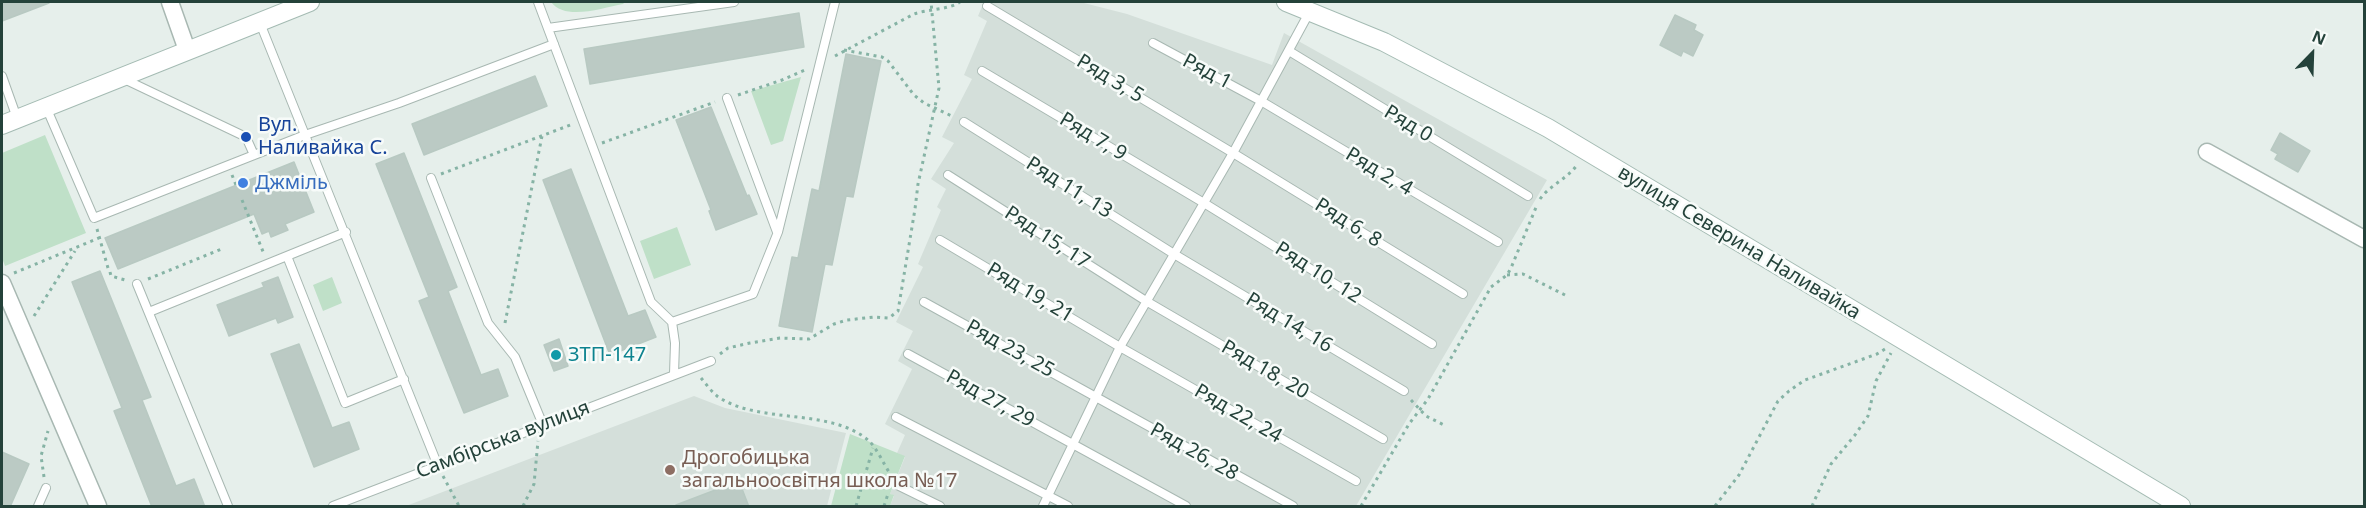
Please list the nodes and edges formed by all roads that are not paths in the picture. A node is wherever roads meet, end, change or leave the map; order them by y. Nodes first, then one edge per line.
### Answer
1 (170, 2) edge
2 (310, 2) edge
3 (538, 2) edge
4 (734, 2) edge
5 (836, 2) edge
6 (1286, 2) edge
7 (987, 6) dead end
8 (1310, 10) junction
9 (260, 22) junction
10 (548, 28) junction
11 (1153, 43) dead end
12 (554, 44) junction
13 (187, 50) junction
14 (1288, 51) junction
15 (981, 70) dead end
16 (2, 75) edge
17 (120, 77) junction
18 (727, 98) road end
19 (1261, 101) junction
20 (46, 107) junction
21 (9, 122) edge
22 (964, 123) road end
23 (305, 135) junction
24 (2207, 152) dead end
25 (1233, 153) junction
26 (254, 155) junction
27 (948, 175) dead end
28 (431, 178) road end
29 (1528, 196) dead end
30 (1204, 203) junction
31 (346, 232) junction
32 (777, 232) junction
33 (2364, 239) edge
34 (940, 240) dead end
35 (1498, 242) dead end
36 (1174, 254) junction
37 (286, 256) junction
38 (7, 278) edge
39 (137, 284) road end
40 (1462, 294) dead end
41 (1146, 301) junction
42 (924, 302) dead end
43 (149, 312) junction
44 (672, 322) junction
45 (1432, 344) dead end
46 (1120, 347) junction
47 (908, 354) dead end
48 (711, 361) road end
49 (674, 374) junction
50 (404, 379) junction
51 (1404, 392) road end
52 (1096, 397) junction
53 (896, 417) dead end
54 (543, 425) junction
55 (1383, 439) dead end
56 (1072, 444) junction
57 (438, 466) junction
58 (1356, 481) dead end
59 (897, 486) road end
60 (46, 488) road end
61 (1048, 496) junction
62 (38, 507) edge
63 (98, 507) edge
64 (228, 507) edge
65 (333, 507) edge
66 (939, 507) edge
67 (1042, 507) edge
68 (1068, 507) edge
69 (1186, 507) edge
70 (1293, 507) edge
71 (2181, 507) edge

1 - 13 street
2 - 9 street
3 - 10 lane
4 - 10 lane
5 - 32 lane
6 - 8 street, вулиця Северина Наливайка
7 - 25 lane, Ряд 3, 5
8 - 14 lane
8 - 71 street, вулиця Северина Наливайка
9 - 13 street
9 - 23 lane
10 - 12 lane
11 - 19 lane, Ряд 1
12 - 23 lane
12 - 44 lane
13 - 17 street
14 - 19 lane
14 - 29 lane, Ряд 0
15 - 30 lane, Ряд 7, 9
16 - 21 lane
17 - 20 street
17 - 26 lane
18 - 32 lane
19 - 25 lane
19 - 35 lane, Ряд 2, 4
20 - 21 street
20 - 26 lane
22 - 36 lane, Ряд 11, 13
23 - 26 lane
23 - 31 lane
24 - 33 street
25 - 30 lane
25 - 40 lane, Ряд 6, 8
27 - 41 lane, Ряд 15, 17
28 - 54 lane
30 - 36 lane
30 - 45 lane, Ряд 10, 12
31 - 37 lane
31 - 50 lane
32 - 44 lane
34 - 46 lane, Ряд 19, 21
36 - 41 lane
36 - 51 lane, Ряд 14, 16
37 - 43 lane
37 - 50 lane
38 - 63 street
39 - 43 lane
41 - 46 lane
41 - 55 lane, Ряд 18, 20
42 - 52 lane, Ряд 23, 25
43 - 64 lane
44 - 49 lane
46 - 52 lane
46 - 58 lane, Ряд 22, 24
47 - 56 lane, Ряд 27, 29
48 - 49 lane, Самбірська вулиця
49 - 54 lane, Самбірська вулиця
50 - 57 lane
52 - 56 lane
52 - 70 lane, Ряд 26, 28
53 - 61 lane
54 - 57 lane, Самбірська вулиця
56 - 61 lane
56 - 69 lane, Ряд 27, 29
57 - 65 lane, Самбірська вулиця
59 - 66 lane
60 - 62 lane
61 - 67 lane
61 - 68 lane

